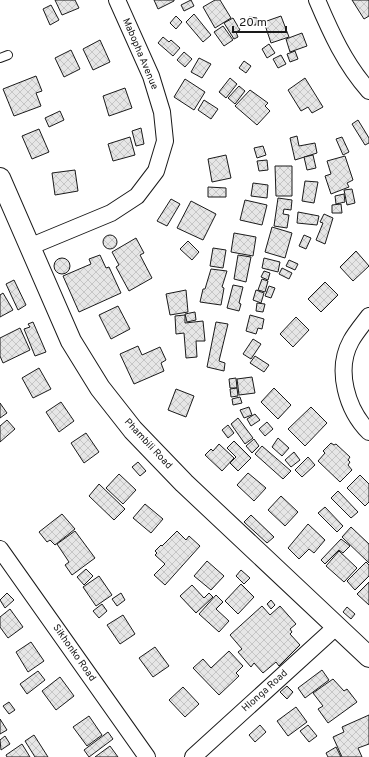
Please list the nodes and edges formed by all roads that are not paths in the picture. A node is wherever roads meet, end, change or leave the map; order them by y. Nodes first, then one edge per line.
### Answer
1 (117, 0) edge
2 (317, 0) edge
3 (8, 54) dead end
4 (0, 58) edge
5 (369, 91) edge
6 (0, 178) edge
7 (29, 246) junction
8 (369, 316) edge
9 (369, 432) edge
10 (0, 549) edge
11 (337, 626) junction
12 (369, 657) edge
13 (147, 757) edge
14 (194, 757) edge

1 - 7 street, Mabopha Avenue
2 - 5 street
3 - 4 lane
6 - 7 street, Phambili Road
7 - 11 street, Phambili Road
8 - 9 street
10 - 13 street, Sikhonko Road
11 - 12 street, Phambili Road
11 - 14 street, Hlonga Road

